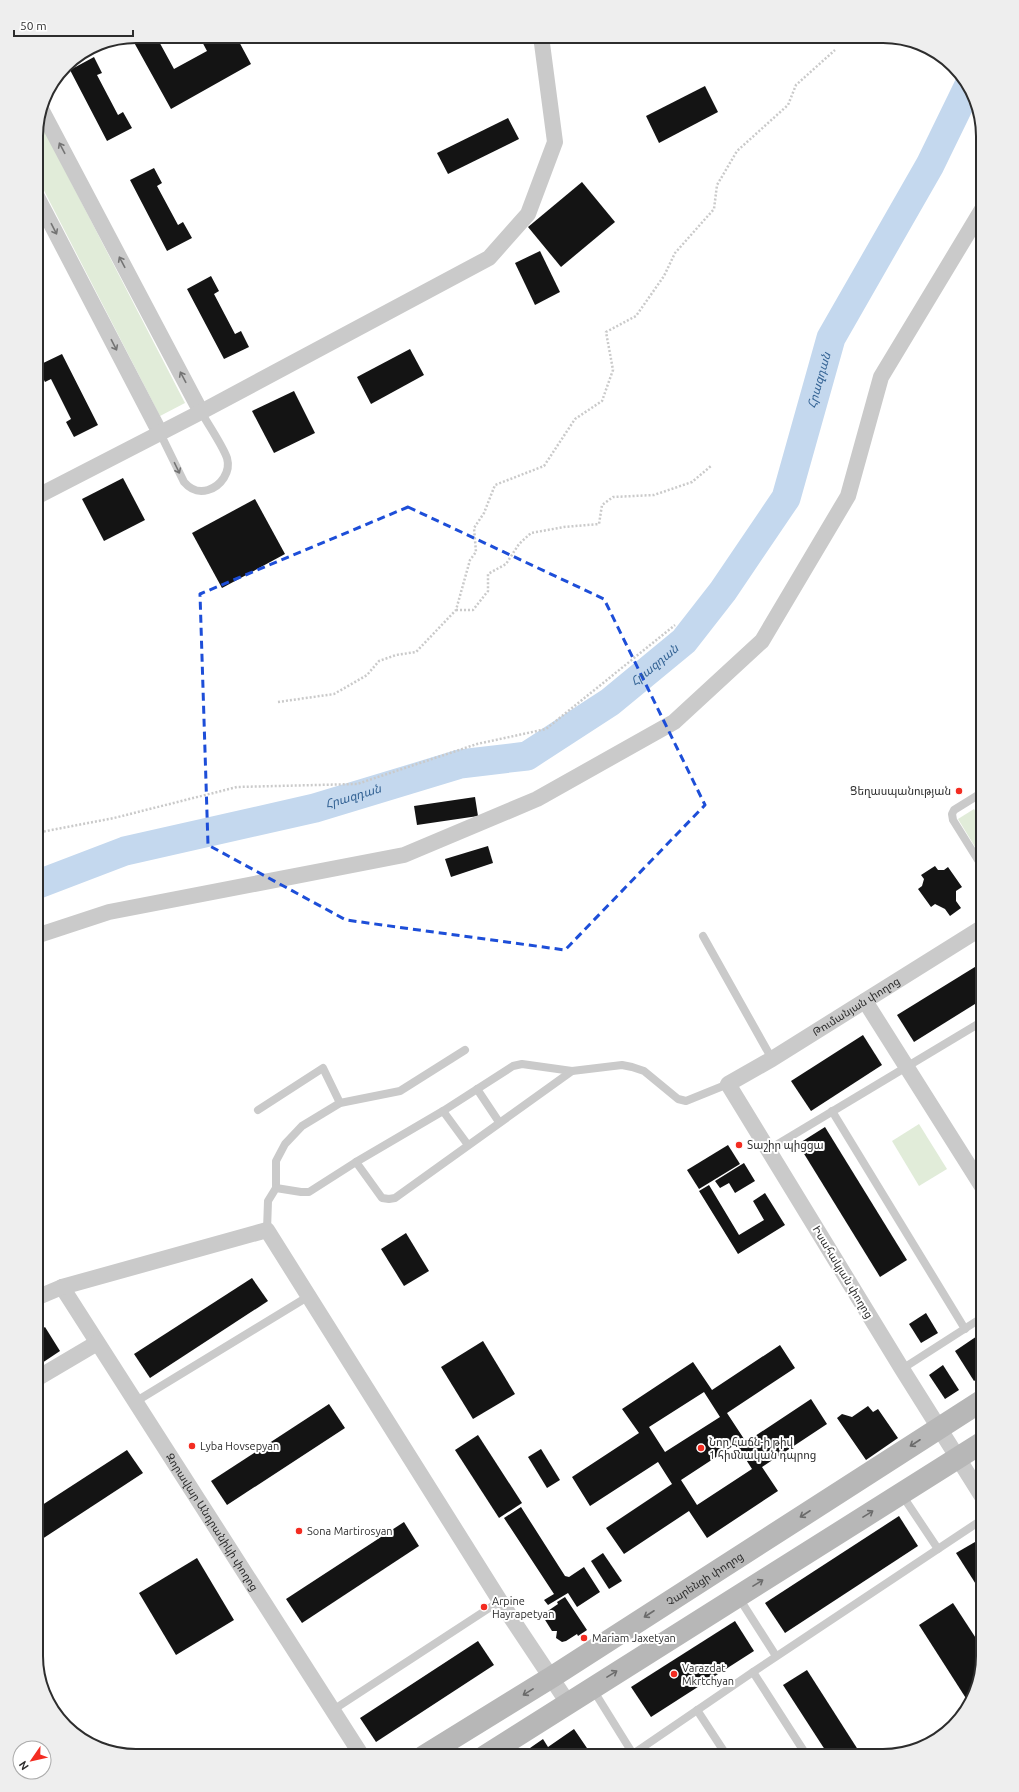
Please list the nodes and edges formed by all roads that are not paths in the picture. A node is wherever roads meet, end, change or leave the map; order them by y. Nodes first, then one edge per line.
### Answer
1 (542, 43) edge
2 (45, 117) edge
3 (43, 208) edge
4 (976, 220) edge
5 (201, 412) junction
6 (160, 433) junction
7 (43, 493) edge
8 (976, 797) edge
9 (976, 857) edge
10 (976, 931) edge
11 (43, 934) edge
12 (703, 936) dead end
13 (865, 1001) junction
14 (976, 1025) edge
15 (464, 1050) dead end
16 (772, 1059) junction
17 (907, 1066) junction
18 (572, 1071) junction
19 (728, 1084) junction
20 (477, 1089) junction
21 (340, 1102) junction
22 (258, 1110) dead end
23 (443, 1111) junction
24 (832, 1112) junction
25 (499, 1122) junction
26 (468, 1144) junction
27 (768, 1150) junction
28 (356, 1162) junction
29 (976, 1177) edge
30 (276, 1188) junction
31 (267, 1230) junction
32 (62, 1287) junction
33 (43, 1295) edge
34 (309, 1296) junction
35 (976, 1322) edge
36 (965, 1329) junction
37 (98, 1343) junction
38 (902, 1369) junction
39 (43, 1375) edge
40 (136, 1402) junction
41 (976, 1404) edge
42 (939, 1428) junction
43 (976, 1446) edge
44 (958, 1458) junction
45 (976, 1487) edge
46 (901, 1494) junction
47 (976, 1524) edge
48 (938, 1549) junction
49 (738, 1596) junction
50 (500, 1601) junction
51 (776, 1656) junction
52 (753, 1672) junction
53 (552, 1677) junction
54 (592, 1687) junction
55 (568, 1703) junction
56 (333, 1710) junction
57 (697, 1710) junction
58 (358, 1749) edge
59 (435, 1749) edge
60 (496, 1749) edge
61 (627, 1749) edge
62 (640, 1749) edge
63 (722, 1749) edge
64 (802, 1749) edge

1 - 5 street
5 -> 2 street
3 -> 6 street
4 - 11 street
5 - 6 street
6 -> 5 lane
6 - 7 street
8 - 9 lane
10 - 13 street, Թումանյան փողոց
12 - 16 lane
13 - 16 street, Թումանյան փողոց
13 - 17 street
14 - 17 lane
15 - 21 lane
16 - 19 street, Թումանյան փողոց
17 - 24 lane
17 - 29 street
18 - 19 lane
18 - 20 lane
18 - 25 lane
19 - 27 street, Իսահակյան փողոց
20 - 23 lane
20 - 25 lane
21 - 22 lane
21 - 30 lane
23 - 26 lane
23 - 28 lane
24 - 27 lane
24 - 36 lane
25 - 26 lane
26 - 28 lane
27 - 38 street, Իսահակյան փողոց
28 - 30 lane
30 - 31 lane
31 - 32 street
31 - 34 street
32 - 33 street
32 - 37 street, Զորավար Անդրանիկի փողոց
34 - 40 lane
34 - 50 street
35 - 36 lane
36 - 38 lane
37 - 39 street
37 - 40 street, Զորավար Անդրանիկի փողոց
38 - 42 street, Իսահակյան փողոց
40 - 56 street, Զորավար Անդրանիկի փողոց
41 - 42 street, Չարենցի փողոց
42 - 44 street, Իսահակյան փողոց
42 -> 53 street, Չարենցի փողոց
43 - 44 street
44 - 45 street, Իսահակյան փողոց
44 - 46 street
46 - 48 lane
49 -> 46 street
47 - 48 lane
48 - 51 lane
49 - 51 lane
54 -> 49 street
50 - 53 street
50 - 56 lane
51 - 52 lane
52 - 57 lane
52 - 64 lane
53 - 55 street
53 -> 59 street, Չարենցի փողոց
54 - 55 street
54 - 61 lane
55 - 60 street
56 - 58 street, Զորավար Անդրանիկի փողոց
57 - 62 lane
57 - 63 lane

